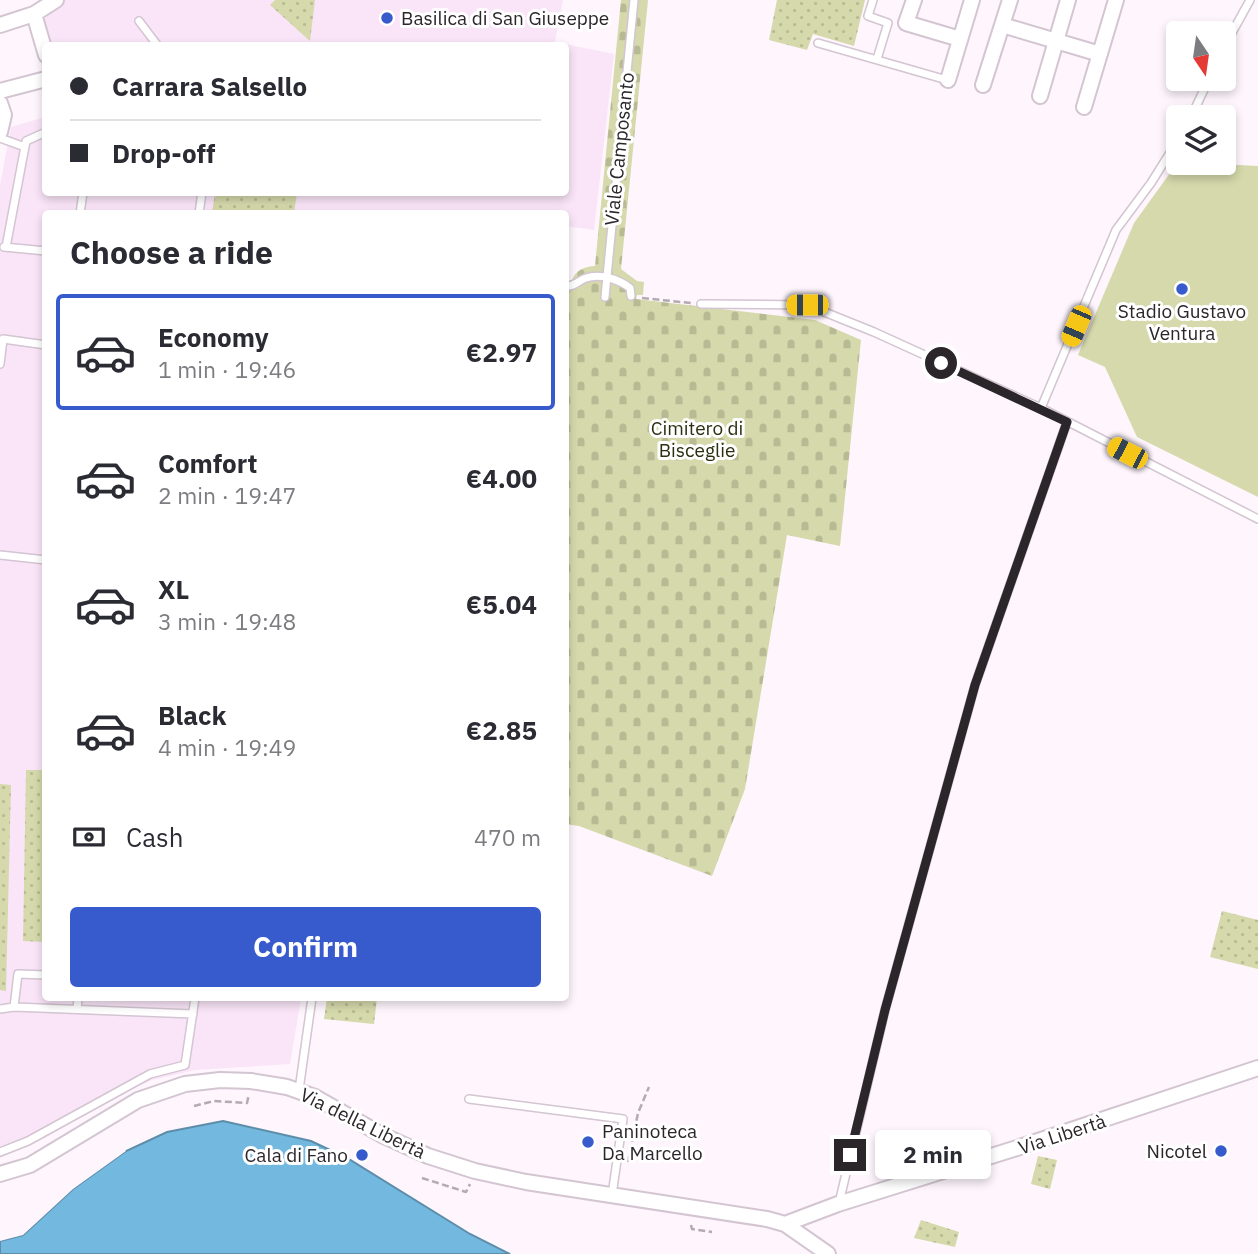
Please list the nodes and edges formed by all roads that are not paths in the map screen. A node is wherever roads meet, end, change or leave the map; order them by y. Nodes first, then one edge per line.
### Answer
1 (634, 0) edge
2 (873, 0) edge
3 (914, 0) edge
4 (972, 0) edge
5 (1010, 0) edge
6 (1068, 0) edge
7 (1115, 0) edge
8 (1250, 0) edge
9 (54, 1) edge
10 (34, 14) junction
11 (139, 20) dead end
12 (0, 24) edge
13 (1002, 25) junction
14 (1236, 25) edge
15 (960, 39) junction
16 (1056, 41) junction
17 (42, 42) edge
18 (155, 42) edge
19 (818, 43) dead end
20 (1100, 54) junction
21 (877, 59) junction
22 (42, 80) edge
23 (948, 80) joint
24 (983, 85) dead end
25 (0, 91) edge
26 (1040, 96) dead end
27 (0, 103) edge
28 (1084, 107) dead end
29 (0, 132) edge
30 (42, 134) edge
31 (0, 138) edge
32 (25, 147) junction
33 (1166, 159) edge
34 (4, 247) edge
35 (42, 251) edge
36 (607, 278) junction
37 (569, 286) edge
38 (604, 297) dead end
39 (634, 297) road end
40 (701, 304) road end
41 (42, 345) edge
42 (0, 364) edge
43 (1041, 408) junction
44 (1067, 422) junction
45 (1258, 519) edge
46 (0, 555) edge
47 (42, 560) edge
48 (42, 975) edge
49 (78, 1001) edge
50 (195, 1001) edge
51 (312, 1001) edge
52 (14, 1007) junction
53 (0, 1009) edge
54 (77, 1009) junction
55 (193, 1014) junction
56 (186, 1065) junction
57 (1258, 1068) edge
58 (185, 1084) junction
59 (299, 1091) junction
60 (469, 1099) dead end
61 (0, 1152) edge
62 (0, 1174) edge
63 (612, 1195) junction
64 (838, 1204) junction
65 (785, 1224) junction
66 (828, 1254) edge

1 - 36 lane, Viale Camposanto
2 - 21 lane
3 - 15 street
4 - 15 street
5 - 13 street
6 - 16 street
7 - 20 street
8 - 14 lane
9 - 10 street
10 - 12 street
10 - 17 street
11 - 18 lane
13 - 16 street
13 - 24 street
15 - 23 street
16 - 20 street
16 - 26 street
19 - 21 lane
20 - 28 street
21 - 23 lane
22 - 25 street
27 - 29 street
30 - 32 lane
31 - 32 lane
32 - 34 lane
33 - 43 lane
34 - 35 lane
36 - 37 lane
36 - 38 lane, Viale Camposanto
36 - 39 lane
40 - 43 lane
41 - 42 lane
43 - 44 lane
44 - 45 lane
44 - 64 lane
46 - 47 lane
48 - 52 lane
49 - 54 lane
50 - 55 lane
51 - 59 lane
52 - 53 lane
52 - 54 lane
54 - 55 lane
55 - 56 lane
56 - 58 lane
56 - 61 lane
57 - 64 street, Via Libertà
58 - 59 street, Via della Libertà
58 - 62 street, Via della Libertà
59 - 63 street, Via della Libertà
60 - 63 lane
63 - 65 street, Via della Libertà
64 - 65 street, Via Libertà
65 - 66 street

